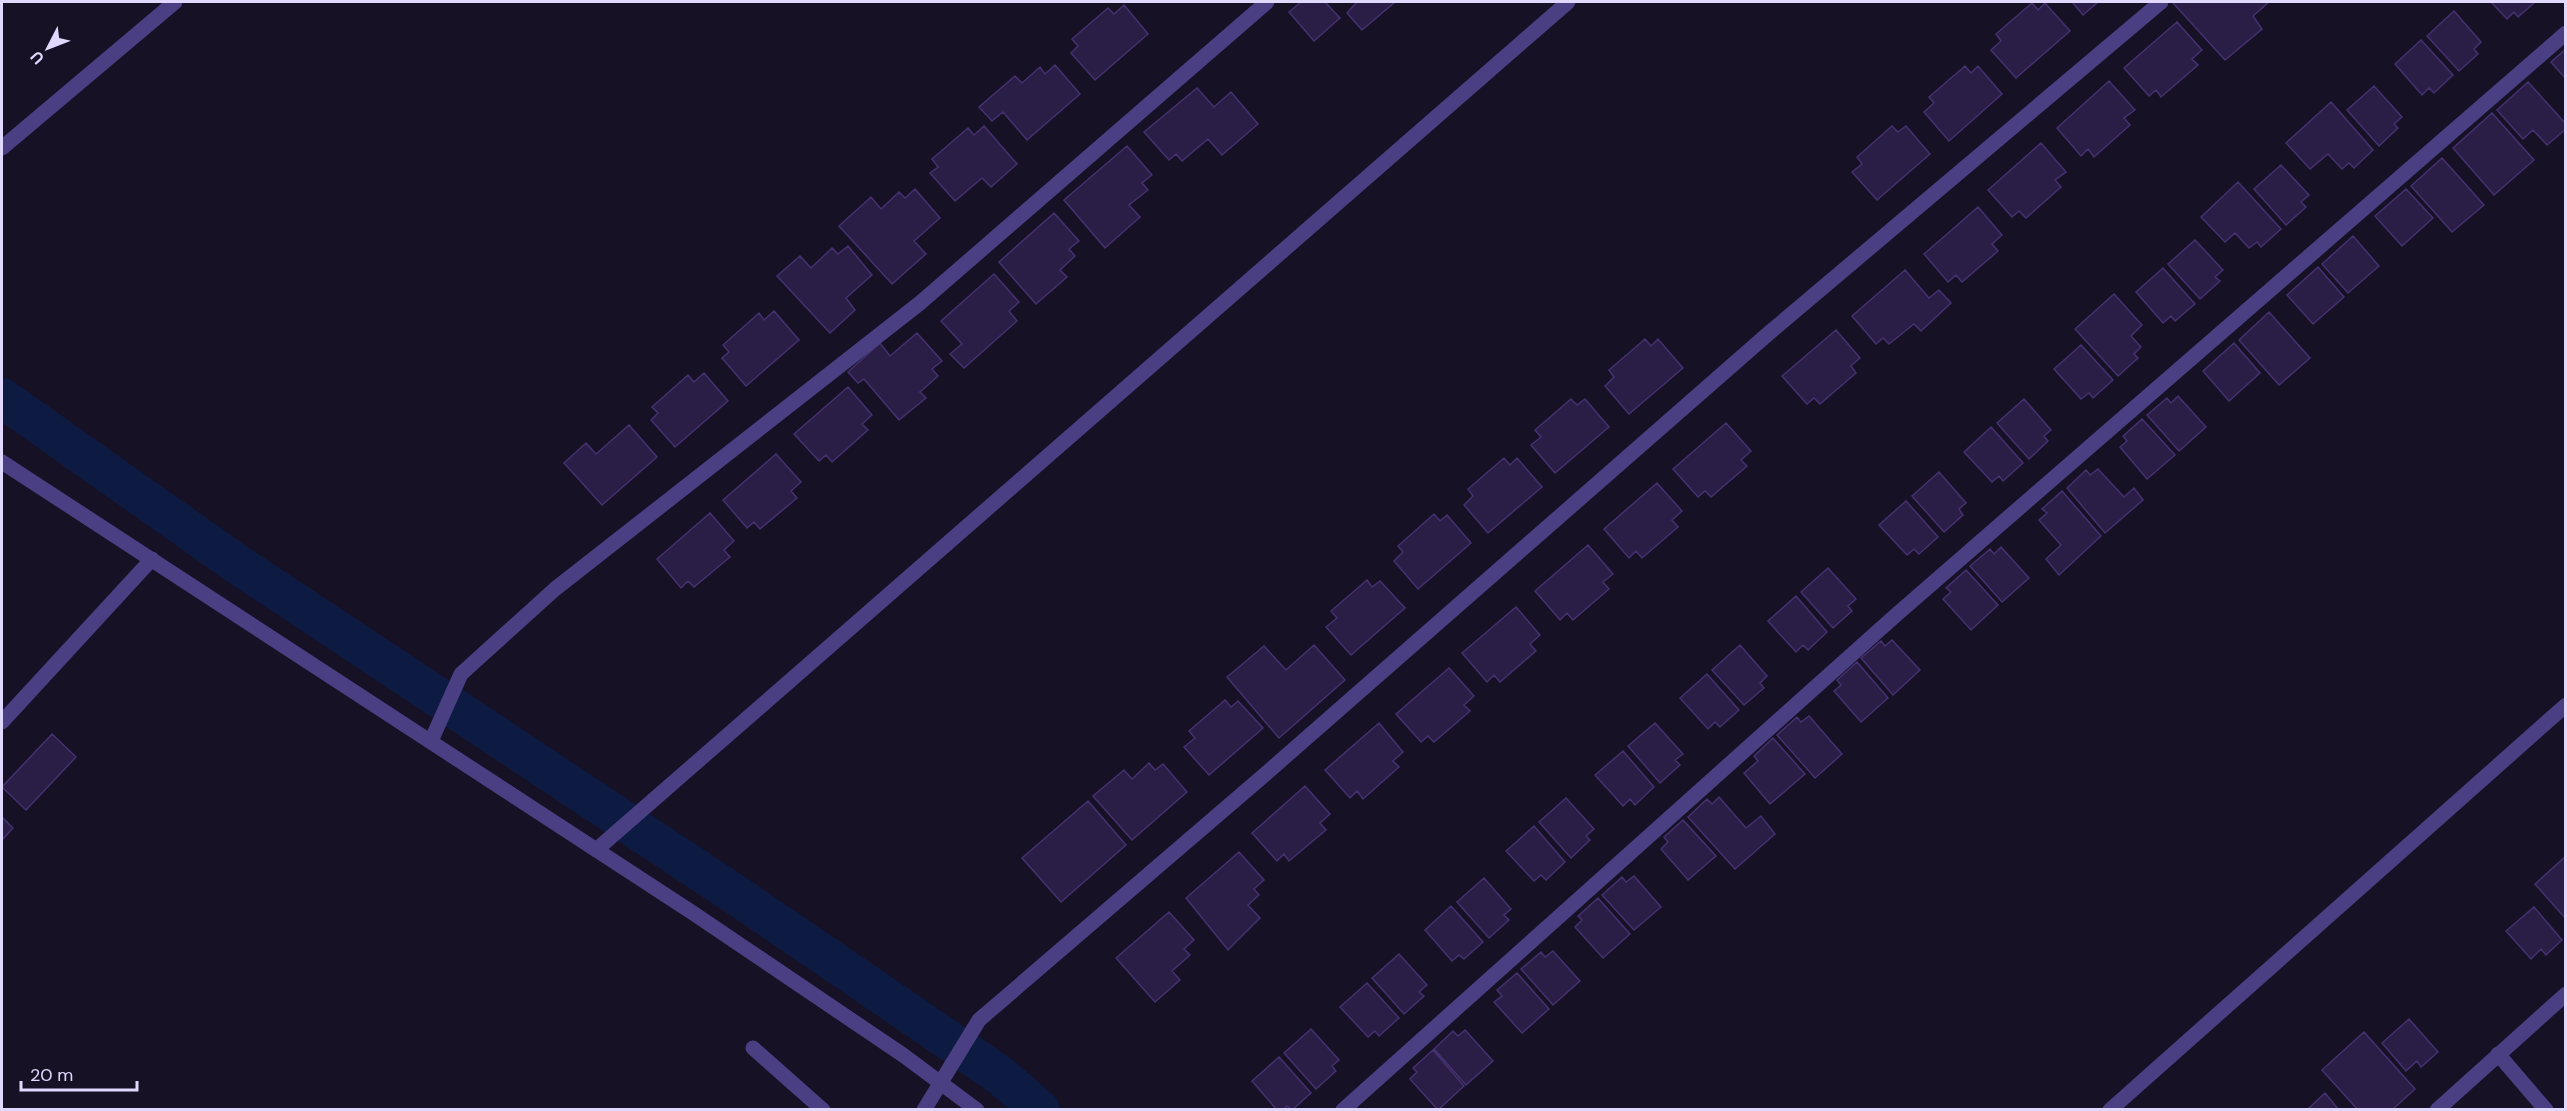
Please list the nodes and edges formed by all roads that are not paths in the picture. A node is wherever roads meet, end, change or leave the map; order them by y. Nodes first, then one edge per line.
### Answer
1 (175, 2) edge
2 (1267, 2) edge
3 (1568, 2) edge
4 (2161, 2) edge
5 (2565, 33) edge
6 (2, 148) edge
7 (2, 462) edge
8 (152, 559) junction
9 (2565, 705) edge
10 (2, 722) edge
11 (432, 740) junction
12 (598, 849) junction
13 (2565, 994) edge
14 (753, 1048) dead end
15 (2498, 1054) junction
16 (942, 1081) junction
17 (823, 1110) edge
18 (924, 1110) edge
19 (977, 1110) edge
20 (1343, 1110) edge
21 (2110, 1110) edge
22 (2437, 1110) edge
23 (2546, 1110) edge

1 - 6 street
2 - 11 street
3 - 12 street
4 - 16 street
5 - 20 street
7 - 8 street
8 - 10 street
8 - 11 street
9 - 21 street
11 - 12 street
12 - 16 street
13 - 15 street
14 - 17 street
15 - 22 street
15 - 23 street
16 - 18 street
16 - 19 street

